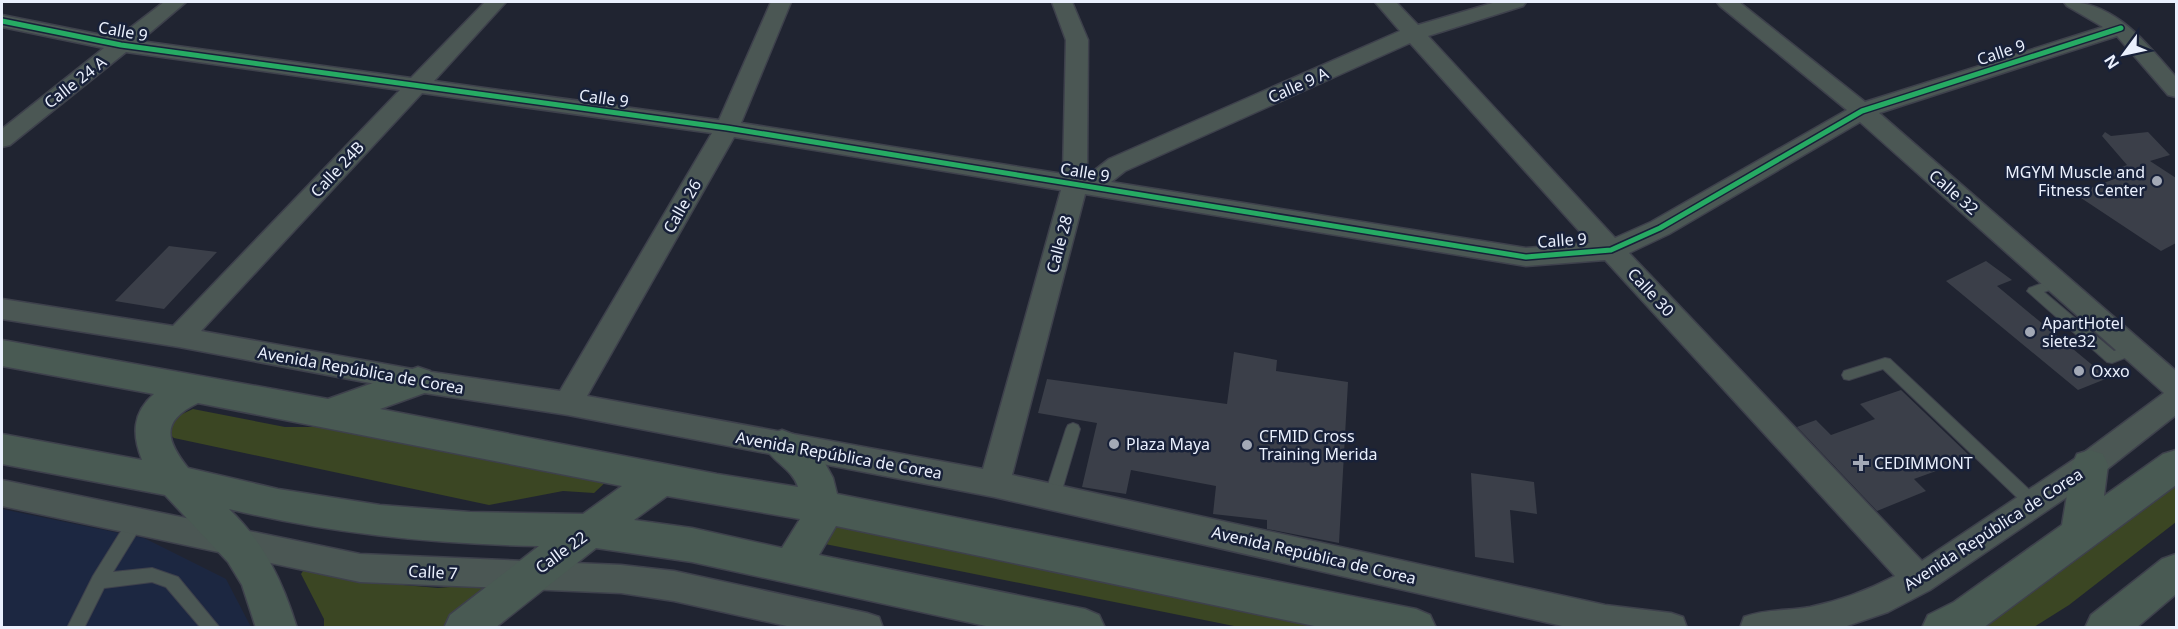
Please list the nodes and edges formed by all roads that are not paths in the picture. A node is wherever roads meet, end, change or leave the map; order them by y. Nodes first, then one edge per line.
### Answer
1 (176, 2) edge
2 (496, 2) edge
3 (781, 2) edge
4 (1062, 2) edge
5 (1385, 2) edge
6 (1516, 2) edge
7 (1727, 2) edge
8 (2074, 2) edge
9 (2, 21) edge
10 (2121, 28) junction
11 (1414, 33) junction
12 (122, 45) junction
13 (415, 87) junction
14 (2176, 90) edge
15 (1862, 111) junction
16 (727, 128) junction
17 (2, 140) edge
18 (1082, 186) junction
19 (1611, 250) junction
20 (2, 309) edge
21 (179, 337) junction
22 (2, 353) edge
23 (1849, 375) dead end
24 (418, 381) junction
25 (2176, 387) edge
26 (195, 389) junction
27 (2176, 399) edge
28 (568, 404) junction
29 (329, 413) junction
30 (1073, 429) dead end
31 (782, 445) junction
32 (2, 449) edge
33 (2090, 465) junction
34 (2176, 465) edge
35 (661, 479) junction
36 (174, 481) junction
37 (994, 483) junction
38 (2, 493) edge
39 (1052, 496) junction
40 (2033, 503) junction
41 (822, 507) junction
42 (136, 520) junction
43 (590, 531) junction
44 (2080, 536) junction
45 (234, 540) junction
46 (791, 567) junction
47 (2176, 571) edge
48 (530, 575) junction
49 (1919, 580) junction
50 (99, 581) junction
51 (75, 627) edge
52 (212, 627) edge
53 (277, 627) edge
54 (465, 627) edge
55 (867, 627) edge
56 (1085, 627) edge
57 (1416, 627) edge
58 (1671, 627) edge
59 (1756, 627) edge
60 (1942, 627) edge
61 (2105, 627) edge

1 - 12 street, Calle 24 A
2 - 13 street, Calle 24B
3 - 16 street, Calle 26
4 - 18 street, Calle 28
5 - 11 street, Calle 30
6 - 11 street, Calle 9 A
7 - 15 street, Calle 32
8 - 10 street
9 - 12 street, Calle 9
10 - 14 street
10 - 15 street, Calle 9
11 - 18 street, Calle 9 A
11 - 19 street, Calle 30
12 - 13 street, Calle 9
12 - 17 street, Calle 24 A
13 - 16 street, Calle 9
13 - 21 street, Calle 24B
15 - 19 street, Calle 9
15 - 25 street, Calle 32
16 - 18 street, Calle 9
16 - 28 street, Calle 26
18 - 19 street, Calle 9
18 - 37 street, Calle 28
19 - 49 street, Calle 30
20 - 21 street, Avenida República de Corea
21 - 24 street, Avenida República de Corea
22 - 26 main road
23 - 40 lane
24 - 28 street, Avenida República de Corea
24 - 29 main road
26 - 29 main road
26 - 36 main road
27 - 33 street, Avenida República de Corea
28 - 31 street, Avenida República de Corea
29 - 35 main road
30 - 39 lane
31 - 37 street, Avenida República de Corea
31 - 41 main road
32 - 36 main road
33 - 40 street, Avenida República de Corea
33 - 44 main road
34 - 44 main road
35 - 41 main road
35 - 43 main road, Calle 22
36 - 43 main road
36 - 45 main road
37 - 39 street, Avenida República de Corea
38 - 42 street, Calle 7
39 - 58 street, Avenida República de Corea
40 - 49 street, Avenida República de Corea
41 - 46 main road
41 - 57 main road
42 - 45 street, Calle 7
42 - 50 lane
43 - 46 main road
43 - 48 main road, Calle 22
44 - 60 main road
45 - 48 street, Calle 7
45 - 53 main road
46 - 56 main road
47 - 61 main road
48 - 54 main road, Calle 22
48 - 55 street, Calle 7
49 - 59 street, Avenida República de Corea
50 - 51 lane
50 - 52 lane

